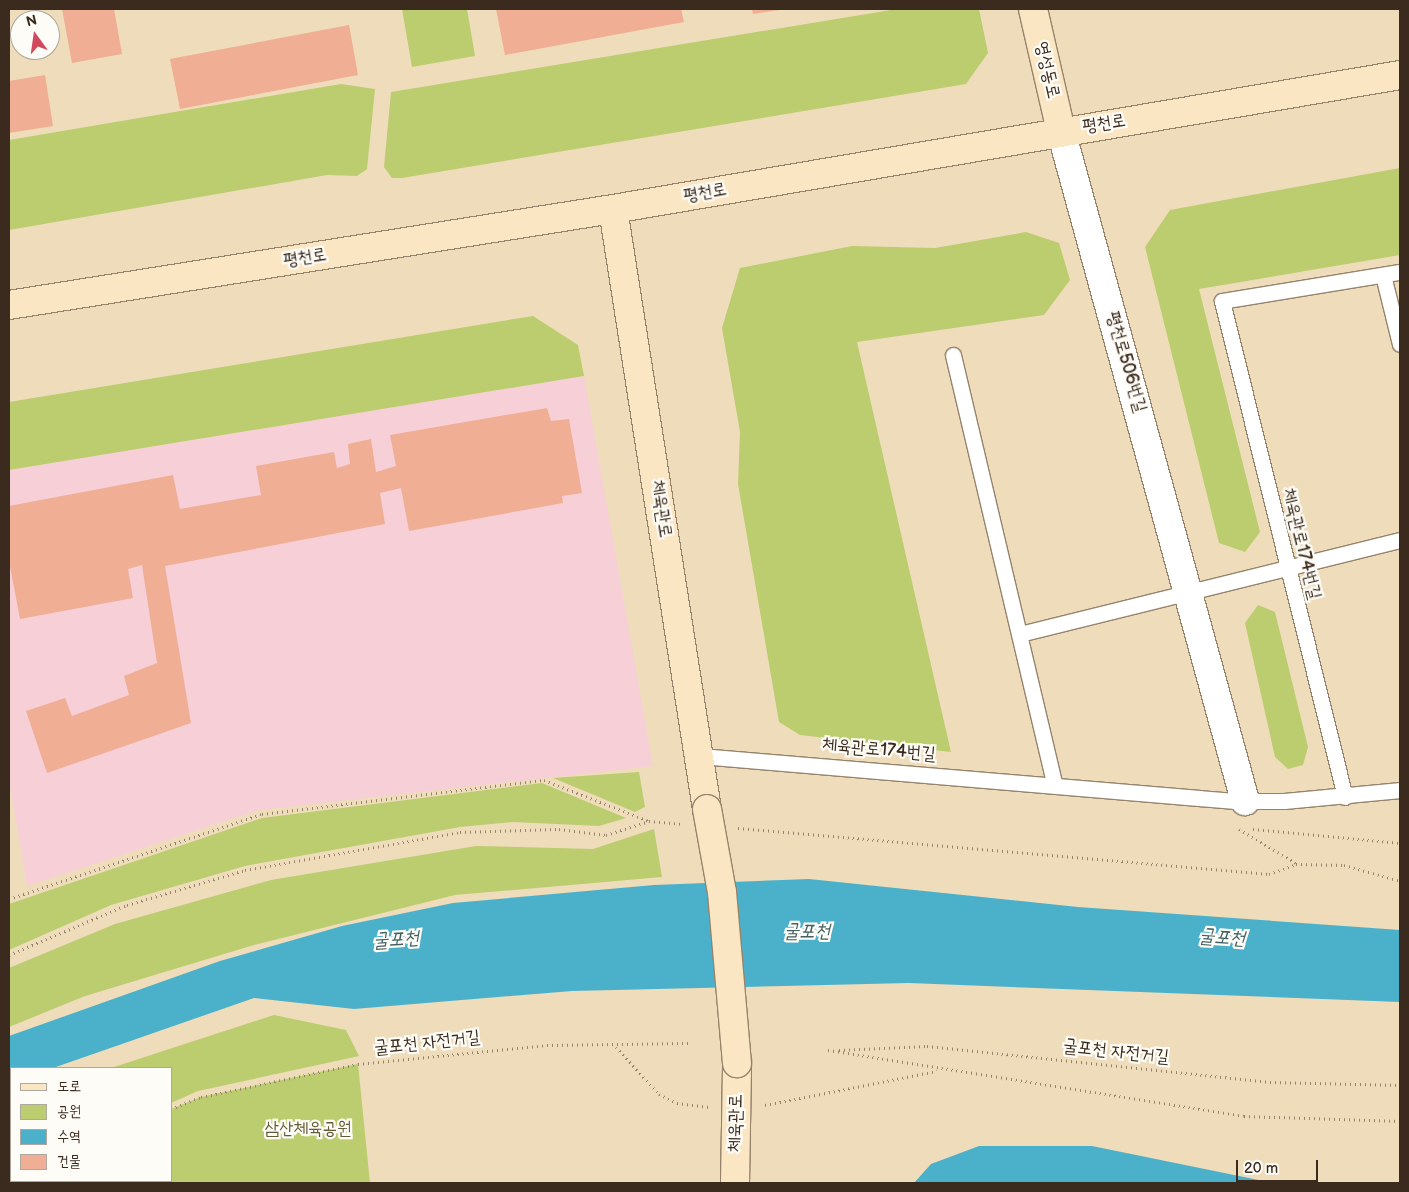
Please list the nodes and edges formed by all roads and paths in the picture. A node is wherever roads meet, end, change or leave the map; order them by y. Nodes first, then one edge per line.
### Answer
1 (1033, 9) edge
2 (1400, 75) edge
3 (1061, 131) junction
4 (613, 209) junction
5 (1400, 272) edge
6 (1383, 275) junction
7 (9, 305) edge
8 (1400, 344) edge
9 (953, 355) dead end
10 (1400, 540) edge
11 (1288, 568) junction
12 (1191, 592) junction
13 (1020, 634) junction
14 (700, 756) junction
15 (1055, 785) junction
16 (1400, 790) edge
17 (1345, 797) junction
18 (1245, 801) junction
19 (649, 821) dead end
20 (1400, 843) edge
21 (1296, 864) dead end
22 (9, 955) edge
23 (690, 1043) dead end
24 (615, 1047) junction
25 (940, 1070) junction
26 (1400, 1086) edge
27 (172, 1109) edge
28 (736, 1110) junction
29 (1400, 1121) edge
30 (735, 1183) edge

1 - 3 main road, 영성동로
2 - 3 main road, 평천로
3 - 4 main road, 평천로
3 - 12 street, 평천로506번길
4 - 7 main road, 평천로
4 - 14 main road, 체육관로
5 - 6 lane
6 - 8 lane
6 - 11 lane, 체육관로174번길
9 - 13 lane
10 - 11 lane
11 - 12 lane
11 - 17 lane, 체육관로174번길
12 - 13 lane
12 - 18 street, 평천로506번길
13 - 15 lane
14 - 15 lane, 체육관로174번길
14 - 28 main road, 체육관로, bridge
15 - 18 lane, 체육관로174번길
16 - 17 lane, 체육관로174번길
17 - 18 lane, 체육관로174번길
19 - 22 path
20 - 21 path
23 - 24 path, 굴포천 자전거길
24 - 27 path, 굴포천 자전거길
24 - 28 path
25 - 26 path, 굴포천 자전거길
25 - 28 path
25 - 29 path
28 - 30 main road, 체육관로

